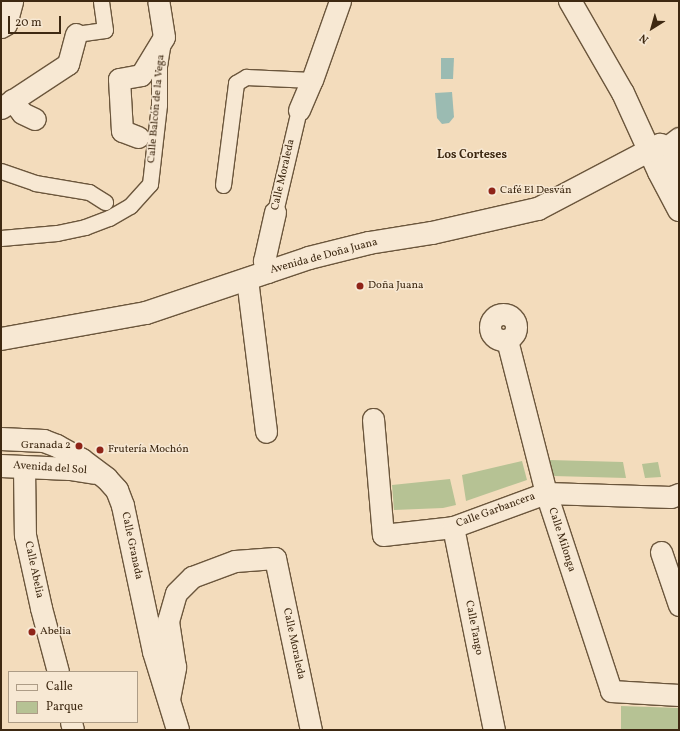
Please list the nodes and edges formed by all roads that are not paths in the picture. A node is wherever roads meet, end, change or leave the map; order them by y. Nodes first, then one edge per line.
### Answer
1 (12, 1) edge
2 (101, 1) edge
3 (158, 1) edge
4 (340, 1) edge
5 (570, 1) edge
6 (1, 27) edge
7 (76, 34) joint
8 (164, 37) junction
9 (312, 80) junction
10 (623, 93) junction
11 (7, 104) edge
12 (299, 110) joint
13 (35, 119) dead end
14 (138, 137) dead end
15 (669, 155) edge
16 (630, 161) junction
17 (1, 171) edge
18 (223, 185) dead end
19 (679, 193) edge
20 (105, 202) dead end
21 (679, 210) edge
22 (275, 212) joint
23 (1, 238) edge
24 (268, 272) junction
25 (247, 279) junction
26 (1, 339) edge
27 (507, 340) dead end
28 (373, 418) dead end
29 (266, 432) dead end
30 (1, 439) edge
31 (1, 466) edge
32 (24, 467) junction
33 (100, 474) junction
34 (546, 493) junction
35 (675, 496) edge
36 (453, 526) junction
37 (661, 552) dead end
38 (679, 605) edge
39 (58, 671) edge
40 (679, 695) edge
41 (169, 699) junction
42 (178, 730) edge
43 (311, 730) edge
44 (494, 730) edge

1 - 6 street
2 - 7 street
3 - 8 street, Calle Balcón de la Vega
4 - 9 street, Calle Moraleda
5 - 10 street
7 - 11 street
8 - 14 street, Calle Balcón de la Vega
8 - 23 street, Calle Balcón de la Vega
9 - 12 street, Calle Moraleda
9 - 18 street
10 - 15 street
10 - 16 street
11 - 13 street
12 - 22 street, Calle Moraleda
15 - 16 street, Avenida de Doña Juana
15 - 19 street
15 - 21 street
16 - 24 street, Avenida de Doña Juana
17 - 20 street
22 - 24 street, Calle Moraleda
24 - 25 street, Avenida de Doña Juana
25 - 26 street, Avenida de Doña Juana
25 - 29 street
27 - 34 street, Calle Milonga
28 - 36 street, Calle Garbancera
30 - 33 street, Calle Granada
31 - 32 street, Avenida del Sol
32 - 33 street, Avenida del Sol
32 - 39 street, Calle Abelia
33 - 41 street, Calle Granada
34 - 35 street, Calle Garbancera
34 - 36 street, Calle Garbancera
34 - 40 street, Calle Milonga
36 - 44 street, Calle Tango
37 - 38 street
41 - 42 street, Calle Granada
41 - 43 street, Calle Moraleda

